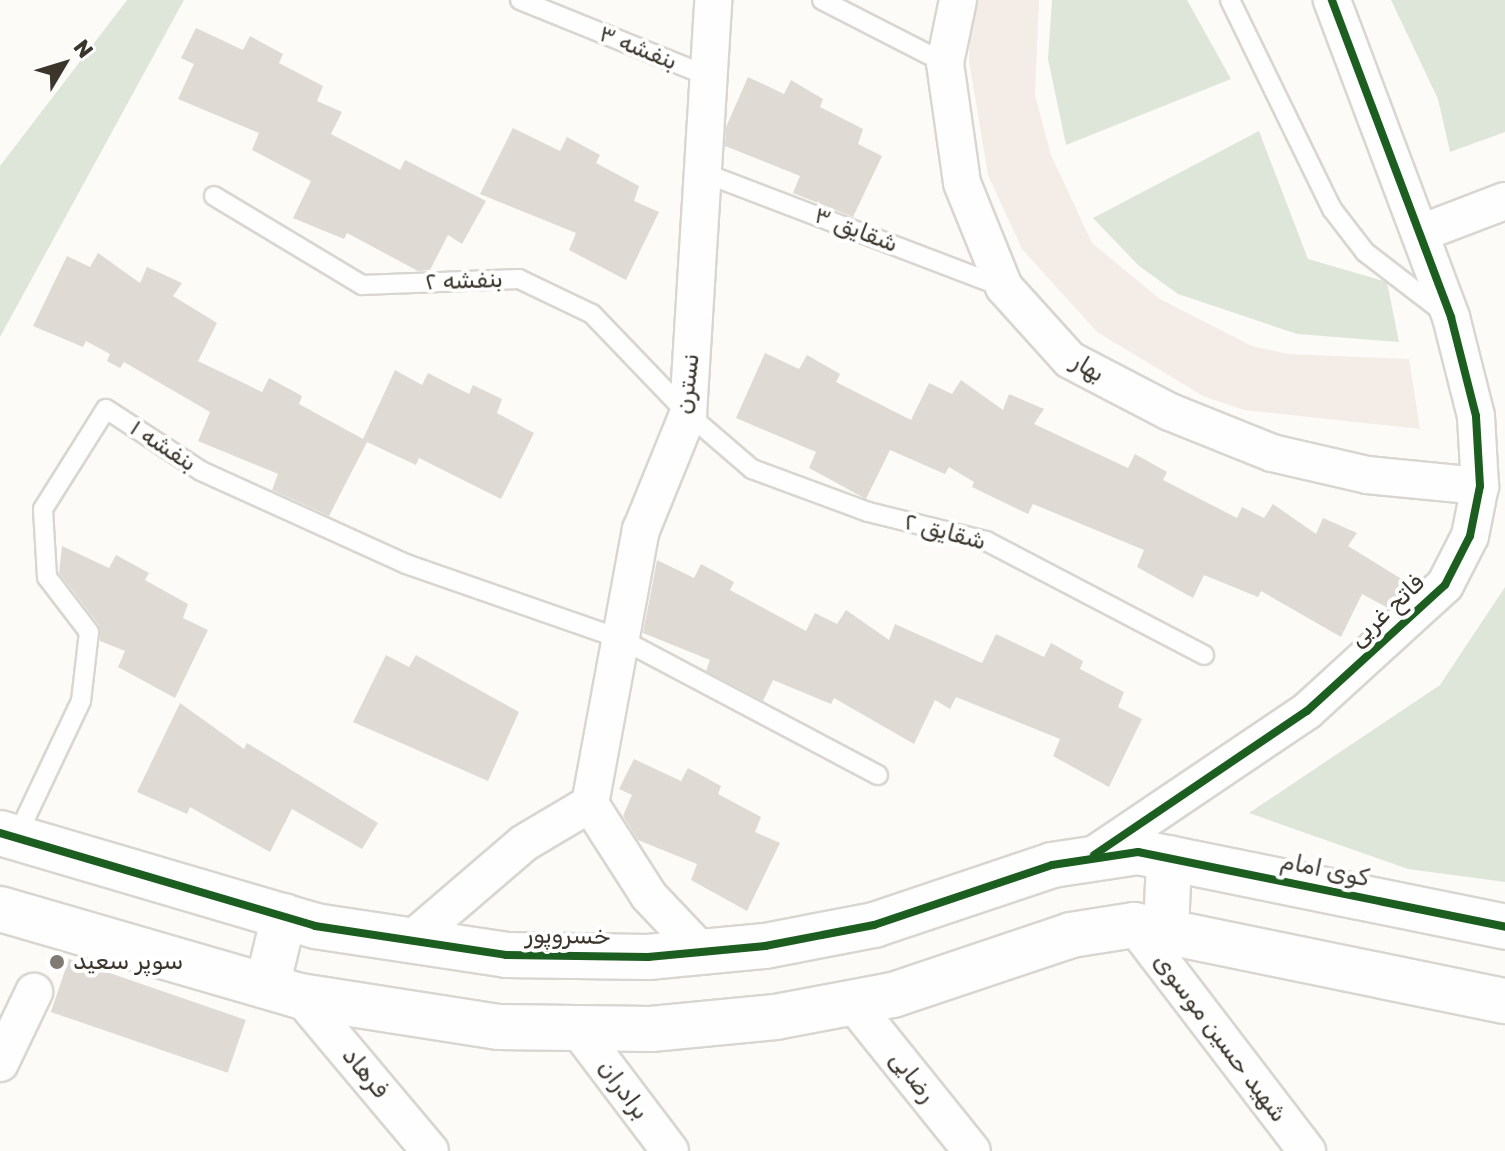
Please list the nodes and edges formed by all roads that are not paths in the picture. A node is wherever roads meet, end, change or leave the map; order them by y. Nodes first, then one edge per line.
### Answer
1 (520, 0) edge
2 (713, 0) edge
3 (822, 0) edge
4 (958, 0) edge
5 (1230, 0) edge
6 (1332, 0) edge
7 (945, 63) junction
8 (711, 77) junction
9 (707, 174) junction
10 (214, 196) dead end
11 (1505, 201) edge
12 (1421, 233) junction
13 (1004, 287) junction
14 (1451, 317) junction
15 (688, 414) junction
16 (1491, 438) edge
17 (1480, 486) junction
18 (619, 638) junction
19 (1204, 655) dead end
20 (878, 775) dead end
21 (590, 804) junction
22 (8, 836) edge
23 (1153, 855) junction
24 (1090, 857) junction
25 (0, 909) edge
26 (284, 916) junction
27 (1505, 927) edge
28 (1150, 928) junction
29 (411, 940) junction
30 (702, 952) junction
31 (284, 991) junction
32 (34, 992) dead end
33 (1505, 1001) edge
34 (852, 1002) junction
35 (577, 1028) junction
36 (0, 1063) edge
37 (430, 1151) edge
38 (670, 1151) edge
39 (972, 1151) edge
40 (1307, 1151) edge

1 - 8 lane, بنفشه ۳
2 - 8 street, نسترن
3 - 7 lane
4 - 7 street, بهار
5 - 14 lane
6 - 12 street, فاتح غربی
7 - 13 street, بهار
8 - 9 street, نسترن
9 - 13 lane, شقایق ۳
9 - 15 street, نسترن
10 - 15 lane, بنفشه ۲
11 - 12 street
12 - 14 street, فاتح غربی
13 - 17 street, بهار
14 - 16 street, فاتح غربی
15 - 18 street, نسترن
15 - 19 lane, شقایق ۲
16 - 17 street, فاتح غربی
17 - 24 street, فاتح غربی
18 - 20 lane
18 - 21 street, نسترن
18 - 22 lane, بنفشه ۱
21 - 29 street
21 - 30 street
22 - 26 street, خسروپور
23 - 24 street, خسروپور
23 - 27 street, کوی امام
23 - 28 street
24 - 30 street, خسروپور
25 - 31 street
26 - 29 street, خسروپور
26 - 31 street
28 - 33 street
28 - 34 street
28 - 40 street, شهید حسین موسوی
29 - 30 street, خسروپور
31 - 35 street
31 - 37 street, فرهاد
32 - 36 street
34 - 35 street
34 - 39 street, رضایی
35 - 38 street, برادران

